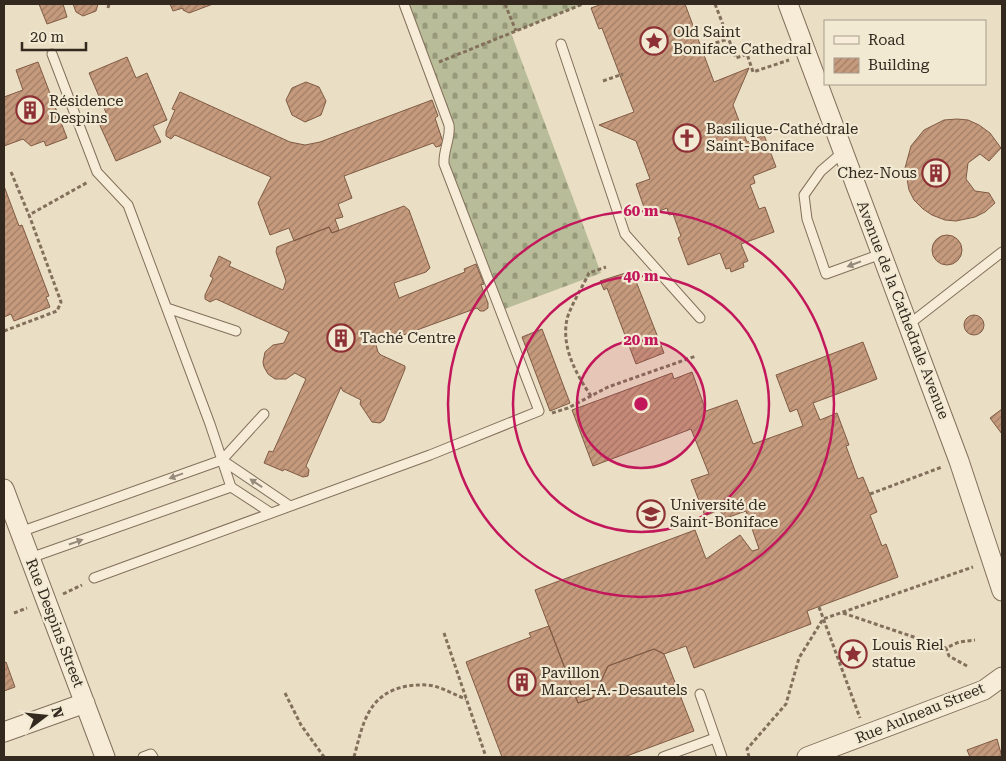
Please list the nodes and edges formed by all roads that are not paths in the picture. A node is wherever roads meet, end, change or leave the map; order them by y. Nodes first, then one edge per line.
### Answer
1 (404, 4) edge
2 (788, 4) edge
3 (561, 44) dead end
4 (52, 54) dead end
5 (843, 152) junction
6 (1002, 252) edge
7 (881, 254) junction
8 (167, 308) junction
9 (700, 318) dead end
10 (908, 325) junction
11 (236, 332) dead end
12 (264, 414) dead end
13 (222, 460) junction
14 (231, 487) junction
15 (4, 489) edge
16 (290, 506) junction
17 (272, 513) junction
18 (20, 532) junction
19 (30, 558) junction
20 (94, 578) dead end
21 (1002, 591) edge
22 (1002, 677) edge
23 (700, 694) dead end
24 (85, 703) junction
25 (4, 732) edge
26 (716, 738) junction
27 (106, 757) edge
28 (143, 757) edge
29 (153, 757) edge
30 (663, 757) edge
31 (722, 757) edge
32 (807, 757) edge

1 - 16 lane
2 - 5 street, Avenue de la Cathedrale Avenue
3 - 9 lane
4 - 8 lane
5 - 7 street, Avenue de la Cathedrale Avenue
7 -> 5 lane
6 - 10 lane
7 - 10 street, Avenue de la Cathedrale Avenue
8 - 11 lane
8 - 13 lane
10 - 21 street, Avenue de la Cathedrale Avenue
12 - 13 lane
13 - 14 lane
16 -> 13 lane
13 -> 18 lane
14 - 17 lane
19 -> 14 lane
15 - 18 street, Rue Despins Street
16 - 17 lane
17 - 20 lane
18 - 19 street, Rue Despins Street
19 - 24 street, Rue Despins Street
22 - 32 street, Rue Aulneau Street
23 - 26 lane
24 - 25 street
24 - 27 street, Rue Despins Street
26 - 30 lane
26 - 31 lane
28 - 29 lane

